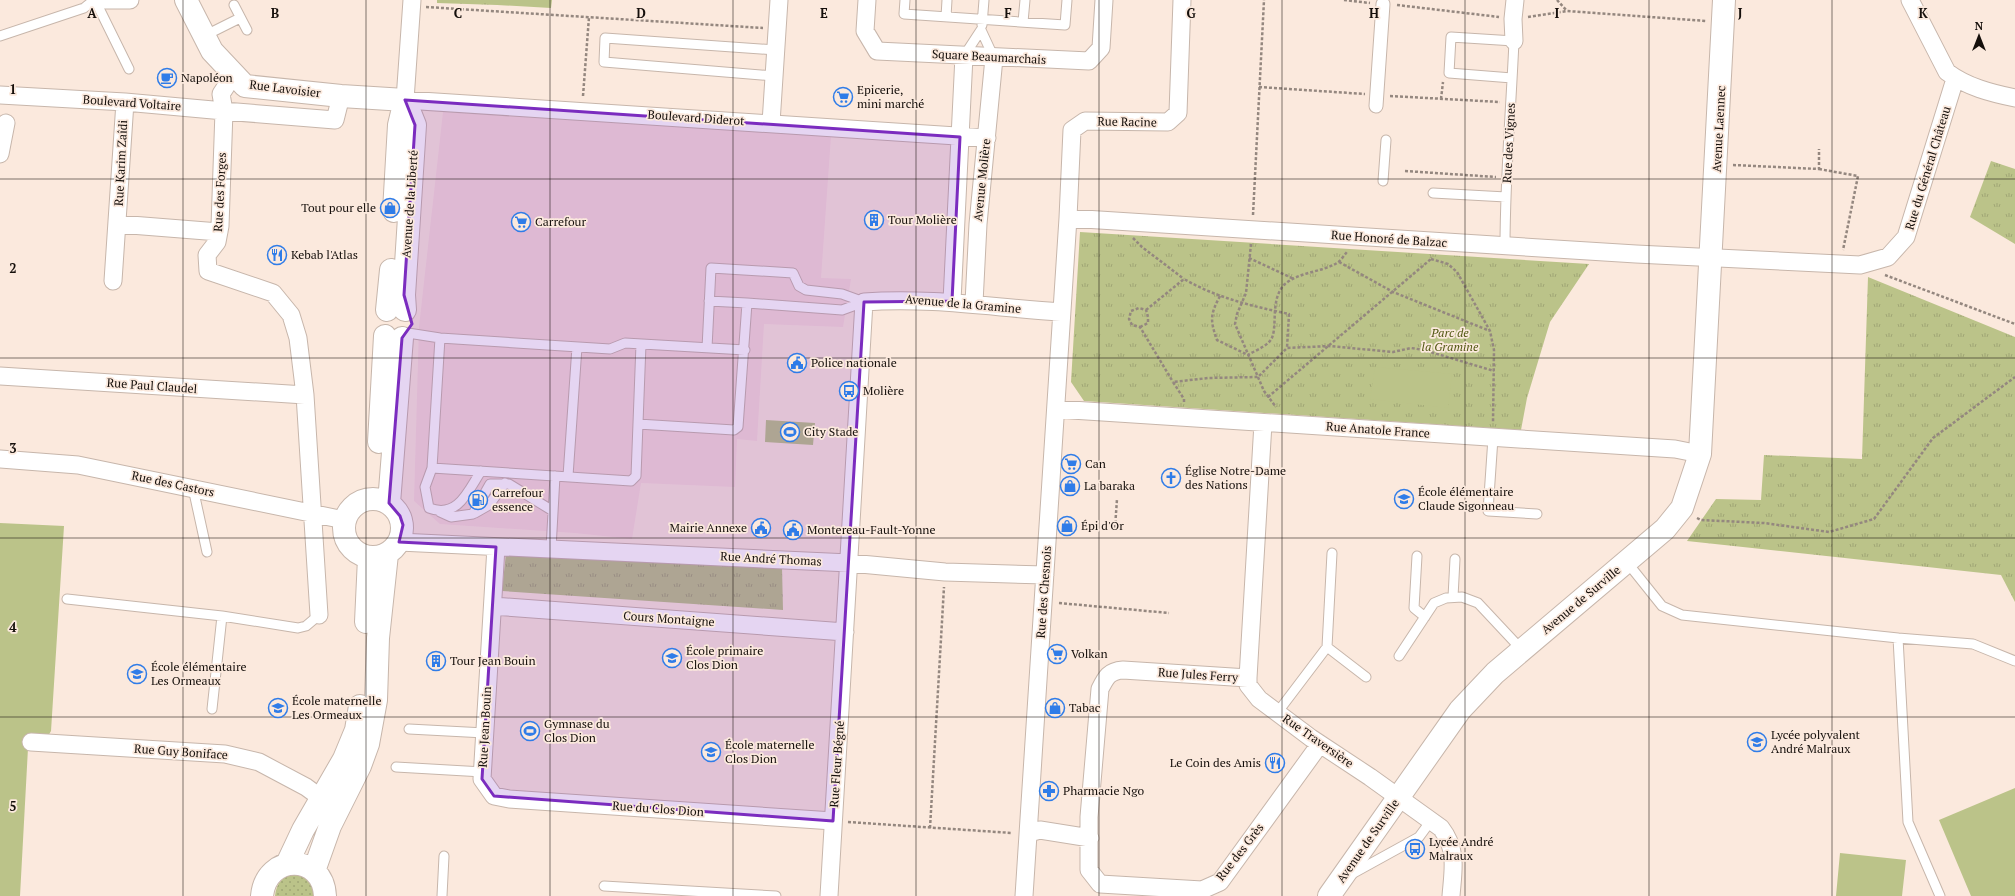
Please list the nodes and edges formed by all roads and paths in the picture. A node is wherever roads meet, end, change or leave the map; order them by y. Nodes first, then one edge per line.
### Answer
1 (94, 0) edge
2 (99, 0) edge
3 (130, 0) edge
4 (186, 0) edge
5 (779, 0) edge
6 (867, 0) edge
7 (905, 0) edge
8 (947, 0) edge
9 (984, 0) edge
10 (1025, 0) edge
11 (1067, 0) edge
12 (1104, 0) edge
13 (1182, 0) edge
14 (1344, 0) edge
15 (1515, 0) edge
16 (1557, 0) edge
17 (1724, 0) edge
18 (1910, 0) edge
19 (412, 3) edge
20 (1383, 4) junction
21 (234, 5) dead end
22 (1567, 11) junction
23 (589, 17) junction
24 (946, 17) junction
25 (240, 18) junction
26 (1513, 18) junction
27 (982, 20) junction
28 (1024, 22) junction
29 (1724, 23) junction
30 (777, 29) junction
31 (247, 30) dead end
32 (981, 30) junction
33 (0, 36) edge
34 (204, 36) junction
35 (1514, 41) junction
36 (776, 50) junction
37 (964, 56) junction
38 (994, 58) junction
39 (129, 70) dead end
40 (234, 74) junction
41 (774, 76) junction
42 (1512, 78) junction
43 (1955, 79) junction
44 (0, 95) edge
45 (341, 96) junction
46 (2015, 98) edge
47 (406, 100) junction
48 (125, 102) junction
49 (1376, 106) dead end
50 (224, 111) junction
51 (582, 111) junction
52 (6, 123) dead end
53 (771, 123) junction
54 (960, 137) junction
55 (987, 138) junction
56 (1386, 140) dead end
57 (1819, 149) dead end
58 (0, 154) edge
59 (1716, 164) junction
60 (1819, 169) junction
61 (1405, 171) dead end
62 (1507, 178) junction
63 (1383, 182) dead end
64 (1433, 193) dead end
65 (1506, 197) junction
66 (1068, 218) junction
67 (1125, 222) junction
68 (118, 224) junction
69 (219, 232) junction
70 (1360, 237) junction
71 (1432, 242) junction
72 (1505, 246) junction
73 (1711, 257) junction
74 (1249, 258) dead end
75 (1431, 259) junction
76 (1338, 262) junction
77 (1840, 264) junction
78 (1860, 265) junction
79 (1184, 279) junction
80 (1295, 280) junction
81 (113, 281) dead end
82 (1393, 292) junction
83 (1220, 296) junction
84 (709, 301) junction
85 (952, 301) junction
86 (864, 302) junction
87 (747, 303) junction
88 (974, 303) junction
89 (396, 310) junction
90 (1146, 310) junction
91 (1274, 311) junction
92 (1061, 312) junction
93 (2015, 324) edge
94 (1140, 327) junction
95 (1490, 331) junction
96 (398, 336) junction
97 (440, 338) junction
98 (641, 344) junction
99 (1329, 346) junction
100 (577, 347) junction
101 (706, 348) junction
102 (1287, 348) junction
103 (745, 350) junction
104 (1494, 371) junction
105 (0, 376) edge
106 (2015, 377) edge
107 (1173, 382) junction
108 (305, 395) junction
109 (1268, 397) dead end
110 (1056, 409) junction
111 (1182, 418) junction
112 (1263, 423) junction
113 (638, 424) junction
114 (1493, 438) junction
115 (1700, 454) junction
116 (0, 459) edge
117 (432, 468) junction
118 (481, 471) junction
119 (555, 476) junction
120 (568, 476) junction
121 (504, 483) junction
122 (472, 484) junction
123 (490, 484) junction
124 (193, 488) junction
125 (1117, 499) dead end
126 (381, 501) junction
127 (1682, 508) junction
128 (553, 511) junction
129 (440, 512) junction
130 (312, 513) junction
131 (473, 514) junction
132 (1538, 514) dead end
133 (344, 520) junction
134 (1115, 528) dead end
135 (496, 547) junction
136 (551, 549) junction
137 (385, 551) junction
138 (207, 552) dead end
139 (1332, 554) dead end
140 (1417, 556) dead end
141 (1456, 559) dead end
142 (1626, 561) junction
143 (850, 563) junction
144 (945, 572) junction
145 (1045, 575) junction
146 (1453, 597) junction
147 (67, 599) dead end
148 (1042, 602) junction
149 (493, 606) junction
150 (1169, 612) dead end
151 (319, 615) joint
152 (222, 616) junction
153 (1425, 617) junction
154 (845, 632) junction
155 (1898, 638) junction
156 (1327, 647) junction
157 (1522, 650) junction
158 (1399, 656) dead end
159 (2015, 661) edge
160 (1366, 677) dead end
161 (1248, 678) junction
162 (212, 709) dead end
163 (1277, 713) junction
164 (409, 729) dead end
165 (485, 733) junction
166 (30, 742) dead end
167 (1320, 744) junction
168 (396, 767) dead end
169 (485, 779) junction
170 (321, 798) junction
171 (1398, 798) junction
172 (833, 821) junction
173 (1430, 822) junction
174 (930, 828) junction
175 (1028, 834) junction
176 (1090, 838) junction
177 (444, 856) dead end
178 (287, 864) junction
179 (314, 871) junction
180 (604, 886) dead end
181 (1335, 888) edge
182 (716, 894) edge
183 (262, 896) edge
184 (325, 896) edge
185 (442, 896) edge
186 (776, 896) edge
187 (829, 896) edge
188 (1024, 896) edge
189 (1451, 896) edge
190 (1940, 896) edge

1 - 33 lane
1 - 39 lane
2 - 3 street
4 - 34 street, Rue Lavoisier
5 - 30 street
6 - 37 street, Square Beaumarchais
7 - 24 lane
8 - 24 lane
9 - 27 lane
10 - 28 lane
11 - 28 lane
12 - 38 street, Square Beaumarchais
13 - 66 street, Rue Racine
14 - 20 path
15 - 26 street
16 - 22 path
17 - 29 street, Avenue Laennec
18 - 43 street
19 - 23 path
19 - 47 street, Avenue de la Liberté
20 - 26 path
20 - 49 street
21 - 25 lane
22 - 26 path
22 - 29 path
23 - 30 path
23 - 51 path
24 - 27 lane
25 - 31 lane
25 - 34 lane
26 - 35 street
27 - 28 lane
27 - 32 lane
29 - 59 street, Avenue Laennec
30 - 36 street
32 - 37 lane
32 - 38 lane
34 - 40 street, Rue Lavoisier
35 - 42 lane, Rue des Vignes
35 - 42 lane
36 - 41 street
36 - 41 lane
37 - 38 street, Square Beaumarchais
37 - 54 street, Avenue Molière
38 - 55 street, Avenue Molière
40 - 45 street, Rue Lavoisier
40 - 50 street
41 - 53 street
42 - 62 lane, Rue des Vignes
43 - 46 street
43 - 78 street, Rue du Général Château
44 - 48 street, Boulevard Voltaire
45 - 47 street, Rue Lavoisier
45 - 50 street, Boulevard Voltaire
47 - 51 street, Boulevard Diderot
47 - 89 street, Avenue de la Liberté
48 - 50 street, Boulevard Voltaire
48 - 68 street, Rue Karim Zaîdi
50 - 69 street, Rue des Forges
51 - 53 street, Boulevard Diderot
52 - 58 street
53 - 54 street, Boulevard Diderot
54 - 55 street, Boulevard Diderot
54 - 85 street, Avenue Molière
55 - 88 street, Avenue Molière
56 - 63 lane
57 - 60 path
59 - 60 path
59 - 73 street, Avenue Laennec
60 - 77 path
61 - 62 path
62 - 65 lane, Rue des Vignes
64 - 65 lane
65 - 72 lane, Rue des Vignes
66 - 67 street, Rue Honoré de Balzac
66 - 92 street, Rue Racine
67 - 70 street, Rue Honoré de Balzac
67 - 79 path
68 - 69 street
68 - 81 street, Rue Karim Zaîdi
69 - 108 street, Rue des Forges
70 - 71 street, Rue Honoré de Balzac
70 - 76 path
71 - 72 street, Rue Honoré de Balzac
71 - 75 path
72 - 73 street, Rue Honoré de Balzac
73 - 77 street, Rue du Général Château
73 - 115 street, Avenue de Surville
74 - 80 path
75 - 82 path
75 - 95 path
76 - 80 path
76 - 82 path
77 - 78 street, Rue du Général Château
78 - 93 path
79 - 83 path
79 - 90 path
80 - 91 path
82 - 95 path
82 - 99 path
83 - 91 path
83 - 91 path
84 - 86 lane
84 - 87 lane
84 - 101 lane
85 - 86 street, Avenue de la Gramine
85 - 88 street, Avenue de la Gramine
86 - 87 lane
86 - 143 street, Rue Fleur Bégné
87 - 103 lane
88 - 92 street, Avenue de la Gramine
89 - 96 street
89 - 96 street
90 - 94 path
90 - 94 path
91 - 102 path
92 - 110 street, Rue des Chesnois
94 - 107 path
95 - 104 path
96 - 97 lane
96 - 126 street
97 - 100 lane
97 - 117 lane
98 - 100 lane
98 - 101 lane
98 - 113 lane
99 - 102 path
99 - 104 path
99 - 109 path
100 - 120 lane
101 - 103 lane
102 - 107 path
103 - 113 lane
104 - 114 path
105 - 108 street, Rue Paul Claudel
106 - 127 path
107 - 111 path
108 - 130 street
110 - 111 street, Rue Anatole France
110 - 145 street, Rue des Chesnois
111 - 112 street, Rue Anatole France
112 - 114 street, Rue Anatole France
112 - 161 street, Rue Jules Ferry
113 - 120 lane
114 - 115 street, Rue Anatole France
114 - 132 lane
115 - 127 street, Avenue de Surville
116 - 124 street, Rue des Castors
117 - 118 lane
117 - 129 lane
118 - 119 lane
118 - 122 lane
119 - 120 lane
119 - 128 lane
121 - 123 lane
121 - 128 lane
121 - 131 lane
122 - 123 lane
122 - 129 lane
123 - 131 lane
124 - 130 street, Rue des Castors
124 - 138 lane
125 - 134 path
126 - 133 street
126 - 137 street
127 - 142 street, Avenue de Surville
128 - 136 lane
129 - 131 lane
130 - 133 street, Rue des Castors
130 - 151 street
133 - 137 street
135 - 136 street, Rue André Thomas
135 - 137 street, Rue André Thomas
135 - 149 street, Rue Jean Bouin
136 - 143 street, Rue André Thomas
137 - 170 street
137 - 179 street
139 - 156 lane
140 - 153 lane
141 - 146 lane
142 - 155 lane
142 - 157 street, Avenue de Surville
143 - 144 street, Rue André Thomas
143 - 154 street, Rue Fleur Bégné
144 - 145 street, Rue André Thomas
144 - 174 path
145 - 148 street, Rue des Chesnois
146 - 153 lane
146 - 157 lane
147 - 152 lane
148 - 150 path
148 - 175 street, Rue des Chesnois
149 - 154 street, Cours Montaigne
149 - 165 street, Rue Jean Bouin
151 - 152 lane
152 - 162 lane
153 - 158 lane
154 - 172 street, Rue Fleur Bégné
155 - 159 lane
155 - 190 lane
156 - 160 lane
156 - 163 lane
157 - 171 street, Avenue de Surville
161 - 163 street, Rue Traversière
161 - 176 street, Rue Jules Ferry
163 - 167 street, Rue Traversière
164 - 165 lane
165 - 169 street, Rue Jean Bouin
166 - 170 street, Rue Guy Boniface
167 - 171 street, Rue Traversière
167 - 176 street, Rue des Grès
168 - 169 lane
169 - 172 street, Rue du Clos Dion
170 - 178 street
171 - 173 street, Rue Traversière
171 - 181 street, Avenue de Surville
172 - 174 path
172 - 187 street, Rue Fleur Bégné
173 - 181 lane
173 - 189 street, Rue Traversière
174 - 175 path
175 - 176 street
175 - 188 street, Rue des Chesnois
177 - 185 lane
178 - 179 street
178 - 183 street
179 - 184 street
180 - 182 lane
182 - 186 lane

